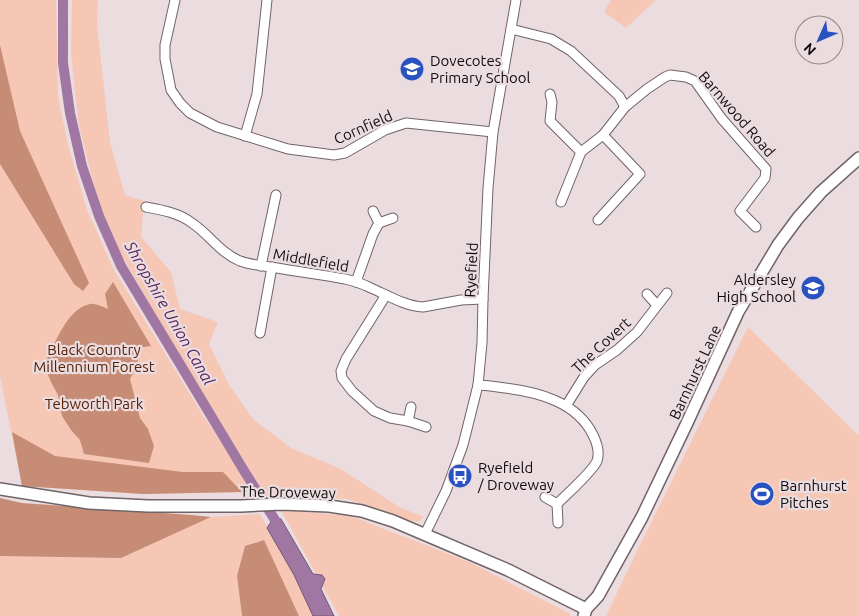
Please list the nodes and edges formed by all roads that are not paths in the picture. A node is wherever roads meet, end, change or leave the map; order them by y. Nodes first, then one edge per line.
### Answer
1 (175, 0) edge
2 (267, 0) edge
3 (516, 0) edge
4 (511, 29) junction
5 (550, 94) dead end
6 (625, 107) junction
7 (494, 132) junction
8 (603, 135) junction
9 (245, 136) junction
10 (581, 152) junction
11 (859, 158) edge
12 (276, 195) dead end
13 (561, 202) dead end
14 (146, 208) dead end
15 (373, 211) dead end
16 (393, 218) dead end
17 (598, 220) dead end
18 (379, 223) junction
19 (756, 226) dead end
20 (261, 266) junction
21 (272, 267) junction
22 (356, 282) junction
23 (667, 293) dead end
24 (647, 294) dead end
25 (386, 295) junction
26 (483, 299) junction
27 (657, 305) junction
28 (260, 333) dead end
29 (478, 385) junction
30 (566, 406) junction
31 (411, 407) dead end
32 (408, 421) junction
33 (426, 427) dead end
34 (0, 488) edge
35 (545, 497) dead end
36 (557, 504) junction
37 (558, 523) dead end
38 (425, 534) junction
39 (585, 613) edge

1 - 9 street, Cornfield
2 - 9 street
3 - 4 street, Ryefield
4 - 6 street
4 - 7 street, Ryefield
5 - 10 street
6 - 8 street, Barnwood Road
6 - 19 street, Barnwood Road
7 - 9 street, Cornfield
7 - 26 street, Ryefield
8 - 10 street, Barnwood Road
8 - 17 street
10 - 13 street
11 - 39 street, Barnhurst Lane
12 - 20 street
14 - 20 street, Middlefield
15 - 18 street
16 - 18 street
18 - 22 street
20 - 21 street, Middlefield
21 - 22 street, Middlefield
21 - 28 street
22 - 25 street, Middlefield
23 - 27 street, The Covert
24 - 27 street
25 - 26 street, Middlefield
25 - 32 street
26 - 29 street, Ryefield
27 - 30 street, The Covert
29 - 30 street
29 - 38 street, Ryefield
30 - 36 street
31 - 32 street
32 - 33 street
34 - 38 street, The Droveway
35 - 36 street
36 - 37 street
38 - 39 street, The Droveway

